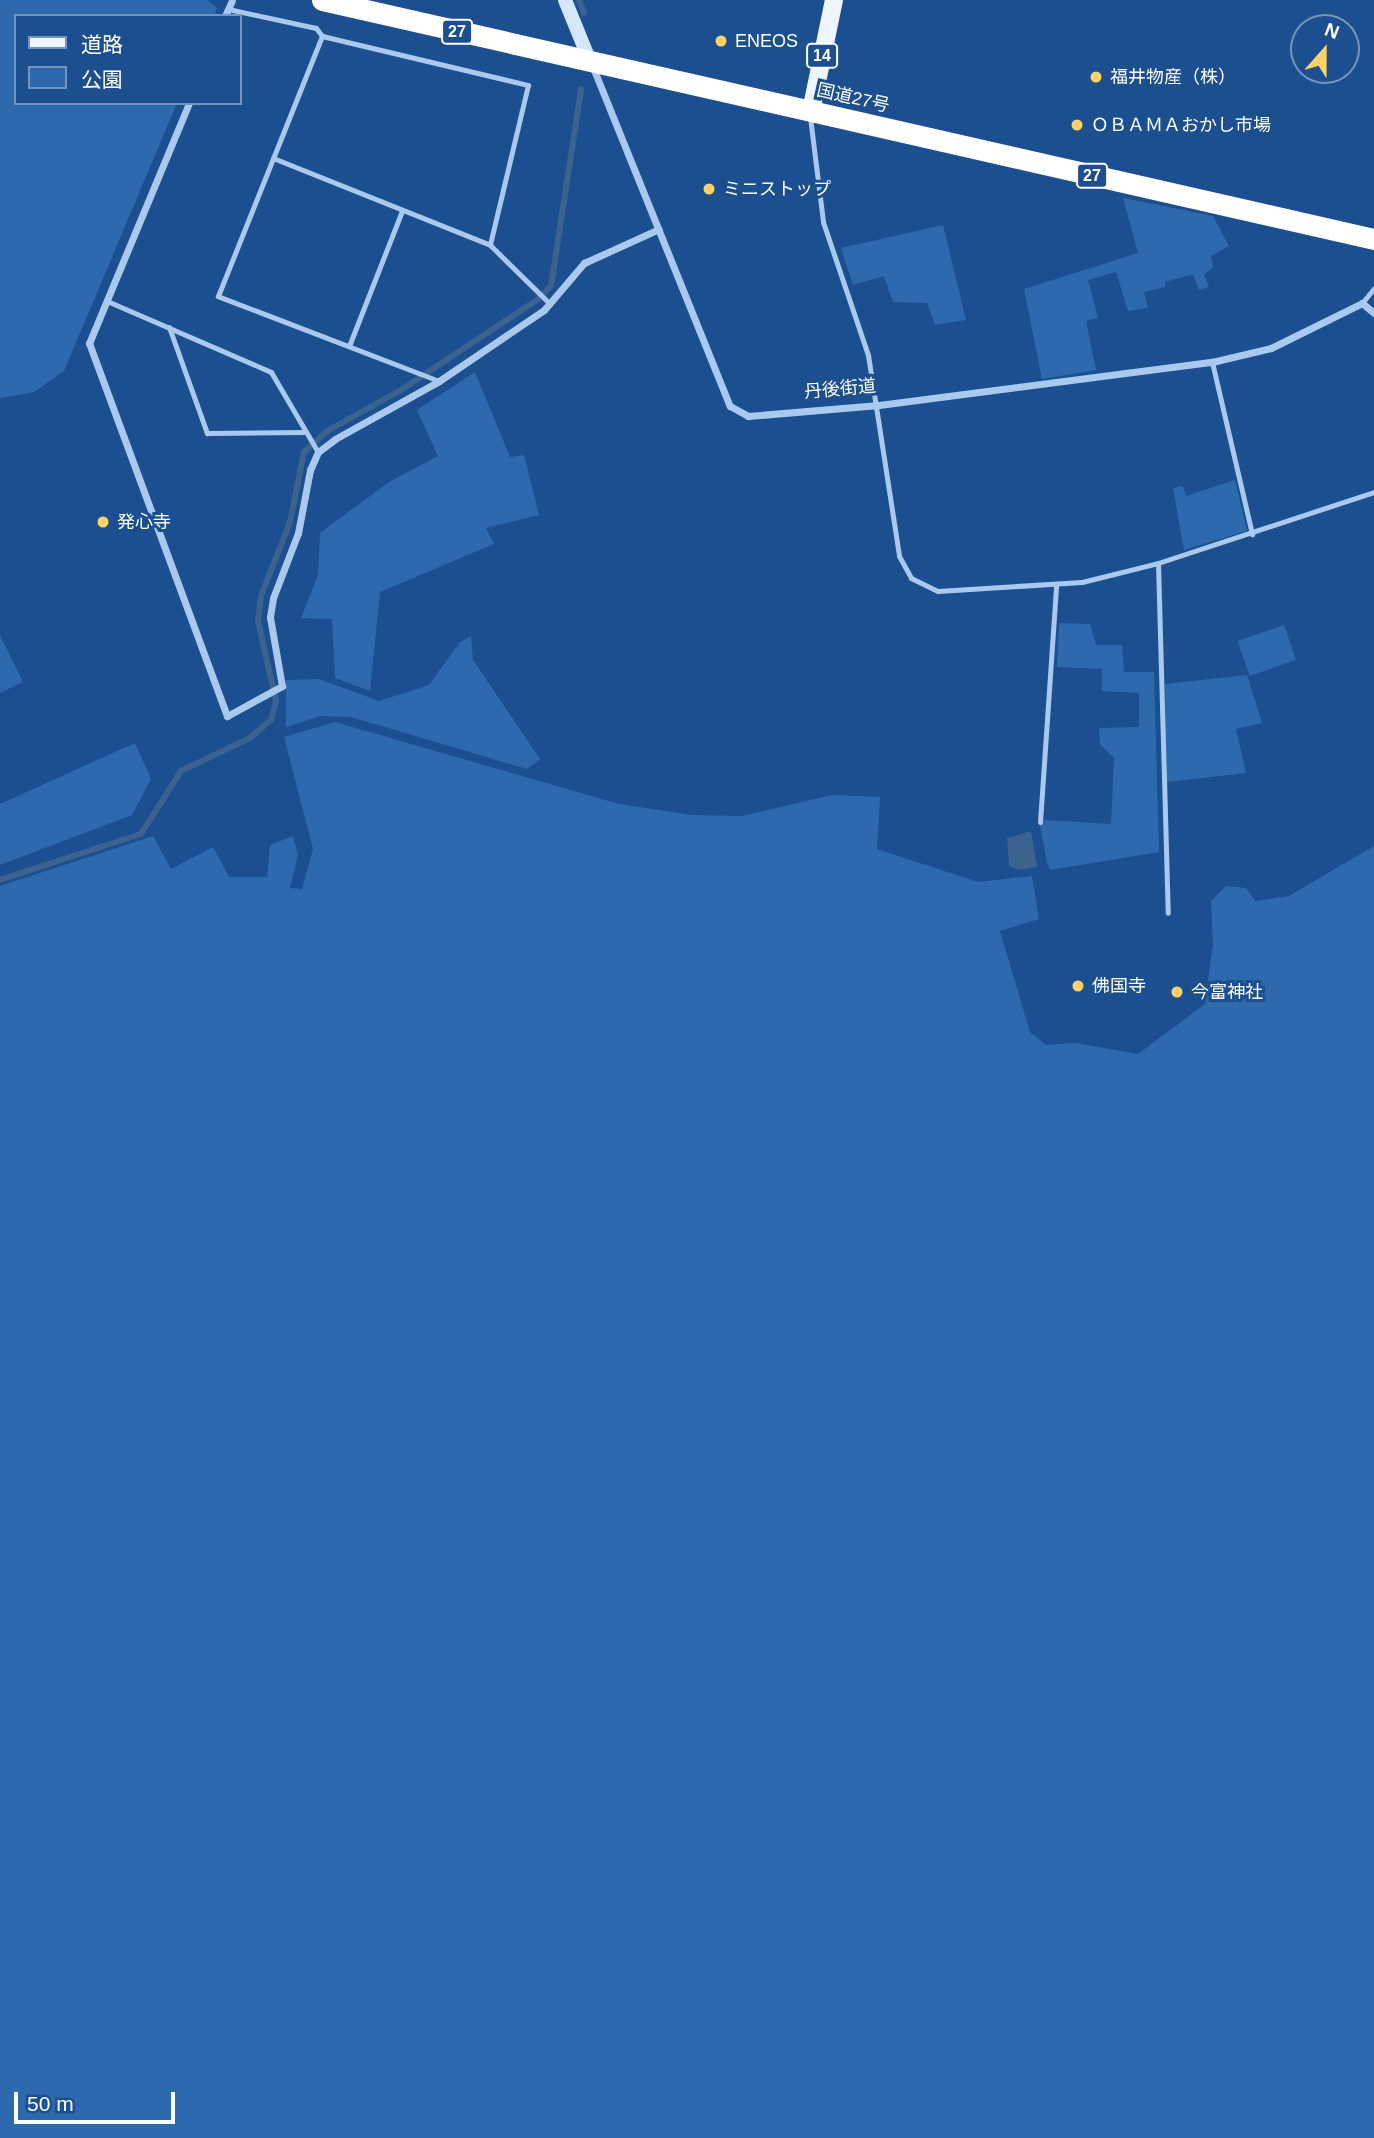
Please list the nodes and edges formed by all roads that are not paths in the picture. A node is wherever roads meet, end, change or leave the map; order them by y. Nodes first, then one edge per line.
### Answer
1 (232, 0) edge
2 (322, 0) edge
3 (565, 0) edge
4 (834, 0) edge
5 (227, 12) edge
6 (242, 15) edge
7 (322, 36) junction
8 (591, 64) junction
9 (188, 105) edge
10 (811, 111) junction
11 (273, 158) junction
12 (402, 211) junction
13 (659, 229) junction
14 (1374, 239) edge
15 (490, 245) junction
16 (1374, 288) edge
17 (107, 301) junction
18 (547, 301) junction
19 (1362, 303) junction
20 (1374, 313) edge
21 (169, 327) junction
22 (349, 346) junction
23 (1212, 362) junction
24 (439, 381) junction
25 (879, 405) junction
26 (305, 432) junction
27 (317, 449) junction
28 (1374, 492) edge
29 (1252, 534) junction
30 (1158, 563) junction
31 (1056, 586) junction
32 (1040, 822) dead end
33 (1168, 913) dead end

1 - 5 street
2 - 8 highway, 国道27号 / 27
3 - 8 street, 丹後街道
4 - 10 main road, 14
6 - 7 lane
7 - 11 lane
7 - 15 lane
8 - 10 highway, 国道27号 / 27
8 - 13 street, 丹後街道
9 - 17 street
10 - 14 highway, 国道27号 / 27
10 - 25 lane
11 - 12 lane
11 - 22 lane
12 - 15 lane
12 - 22 lane
13 - 18 street
13 - 25 street, 丹後街道
15 - 18 lane
16 - 19 lane
17 - 21 lane
17 - 27 street
18 - 24 street
19 - 20 street
19 - 23 street, 丹後街道
21 - 26 lane
21 - 26 lane
22 - 24 lane
23 - 25 street, 丹後街道
23 - 29 lane
24 - 27 street
25 - 31 lane
26 - 27 lane
28 - 29 lane
29 - 30 lane
30 - 31 lane
30 - 33 lane
31 - 32 lane

